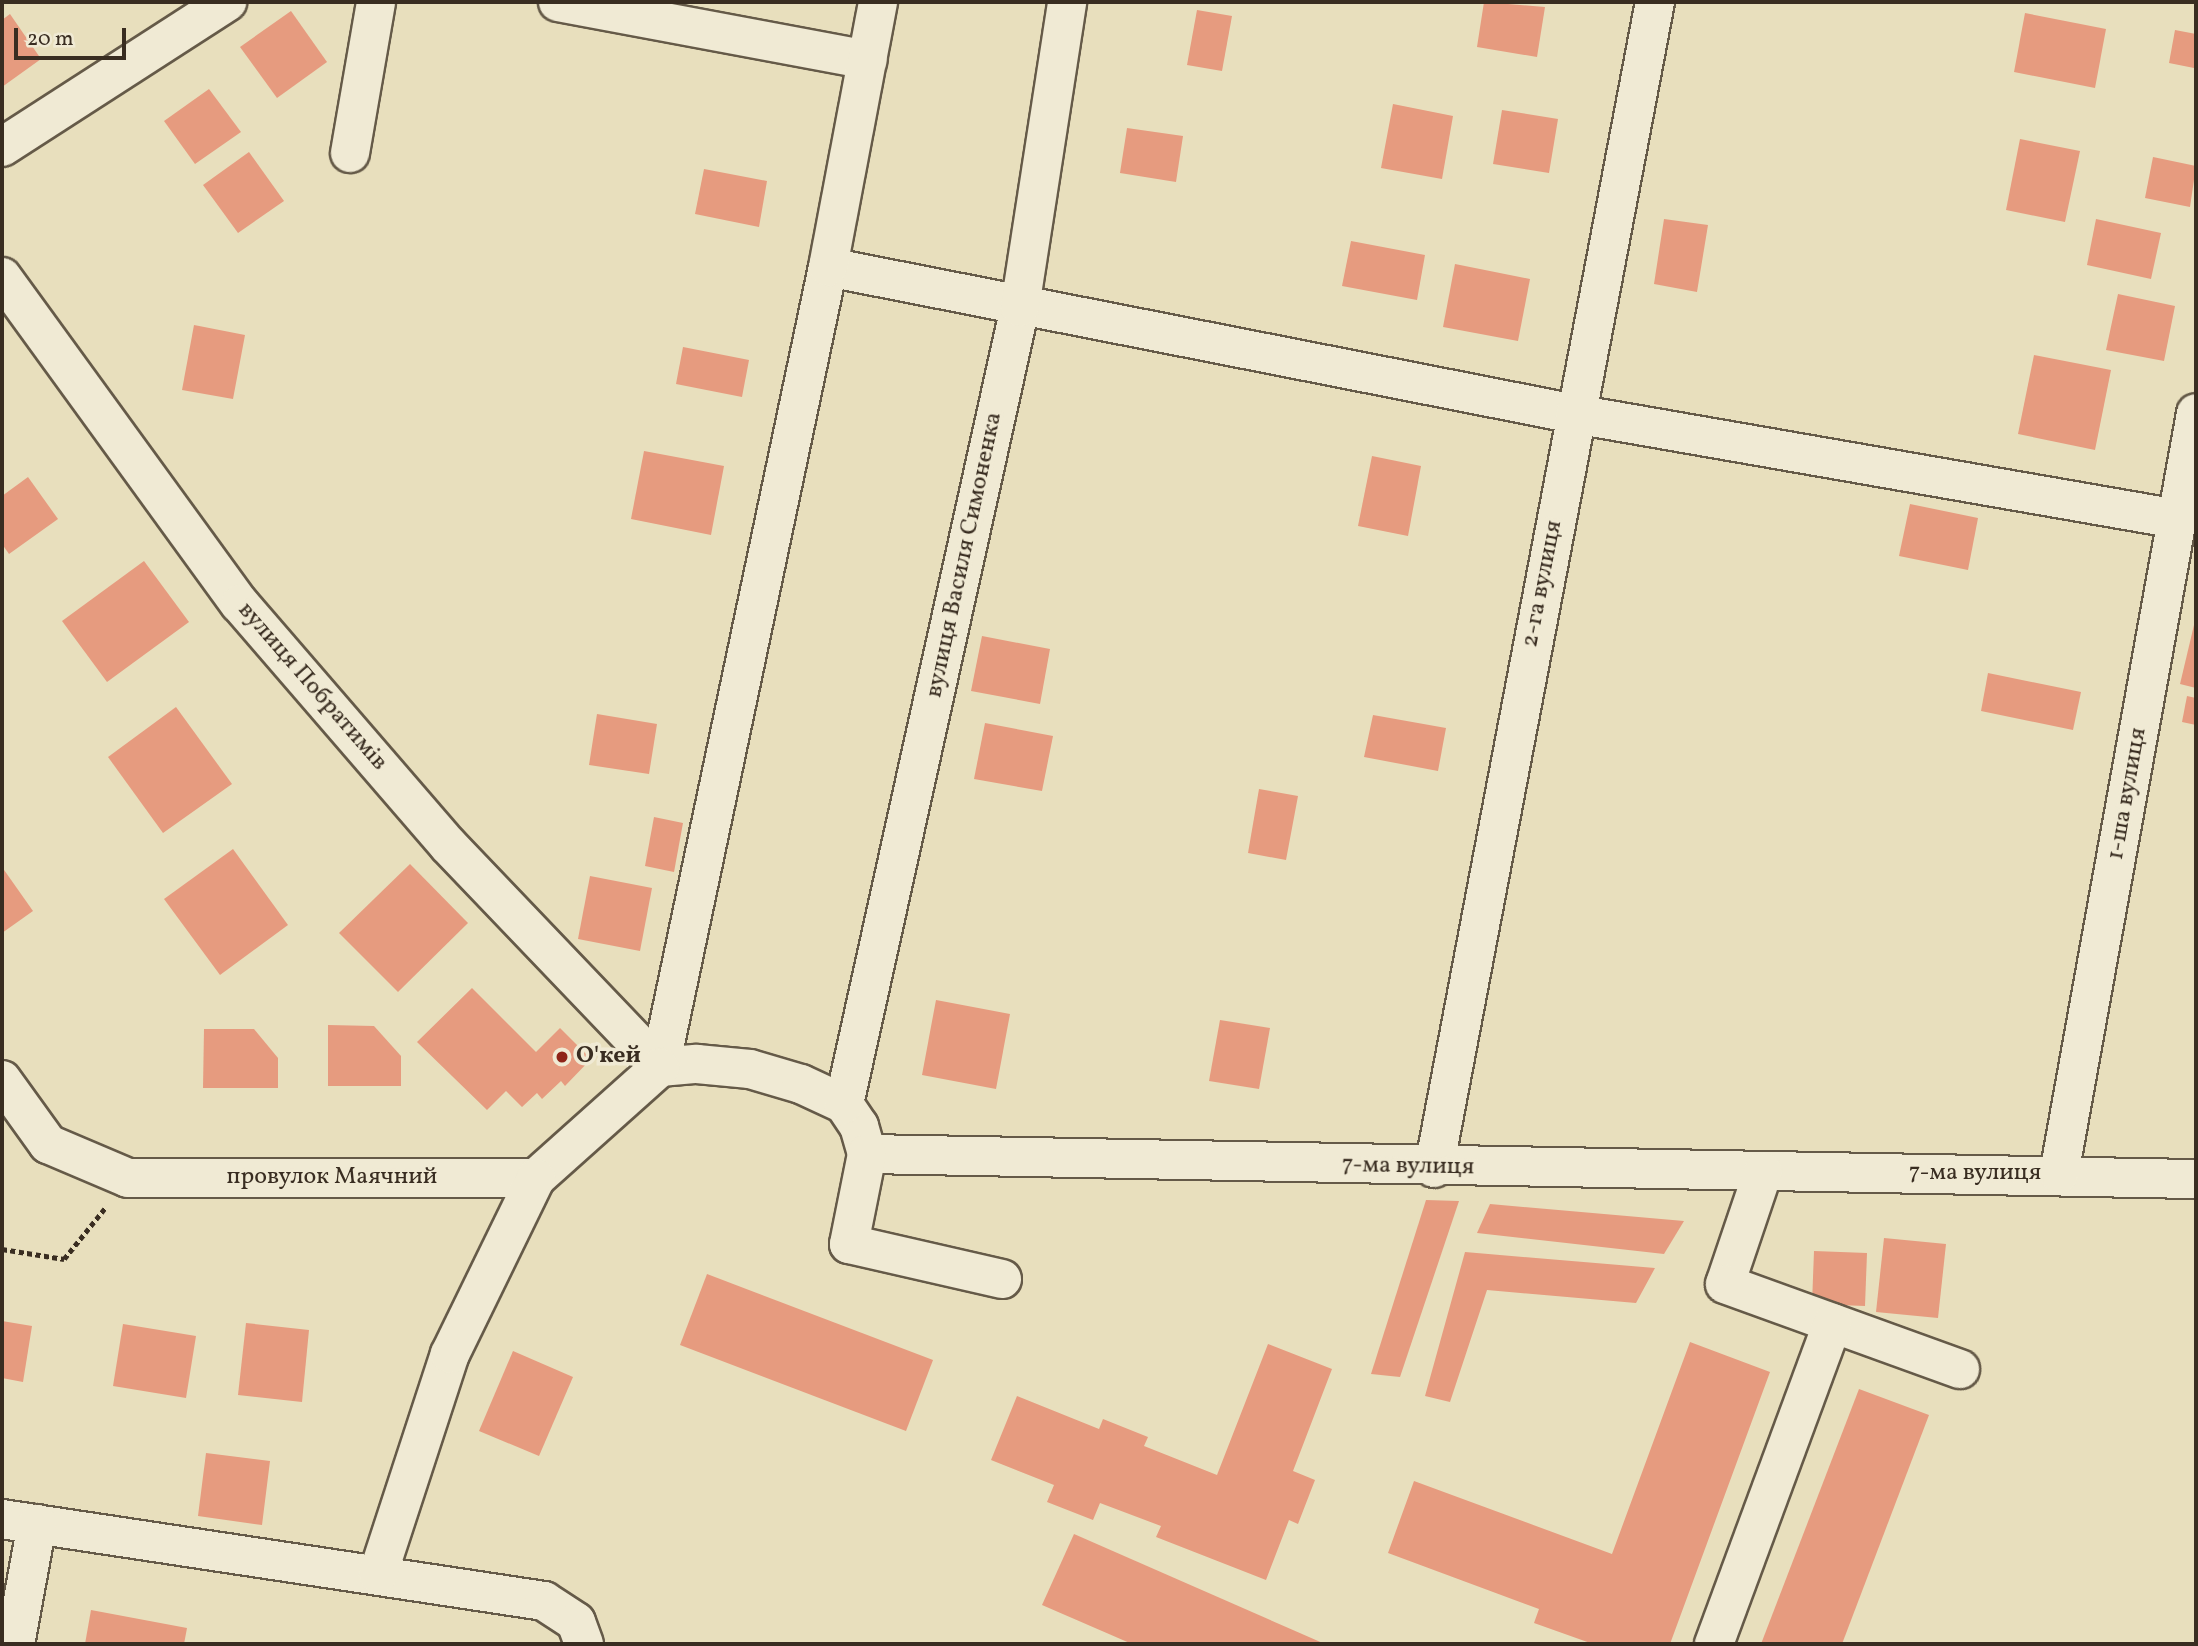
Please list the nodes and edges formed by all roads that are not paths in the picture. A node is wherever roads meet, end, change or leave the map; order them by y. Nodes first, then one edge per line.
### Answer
1 (226, 2) edge
2 (376, 2) edge
3 (558, 2) edge
4 (878, 2) edge
5 (1068, 2) edge
6 (1655, 2) edge
7 (868, 60) junction
8 (2, 147) edge
9 (350, 153) dead end
10 (828, 267) junction
11 (2, 277) edge
12 (1020, 307) junction
13 (2196, 413) edge
14 (1575, 414) junction
15 (2177, 519) junction
16 (660, 1067) junction
17 (2, 1080) edge
18 (844, 1104) junction
19 (867, 1154) junction
20 (1434, 1168) junction
21 (1763, 1172) junction
22 (2059, 1174) junction
23 (536, 1178) junction
24 (2196, 1179) edge
25 (1002, 1279) dead end
26 (1833, 1323) junction
27 (1960, 1369) dead end
28 (20, 1522) edge
29 (378, 1573) junction
30 (15, 1644) edge
31 (584, 1644) edge
32 (1714, 1644) edge

1 - 8 street
2 - 9 street
3 - 7 street
4 - 7 street
5 - 12 street, вулиця Василя Симоненка
6 - 14 street, 2-га вулиця
7 - 10 street
10 - 12 street
10 - 16 street
11 - 16 street, вулиця Побратимів
12 - 14 street
12 - 18 street, вулиця Василя Симоненка
13 - 15 street, 1-ша вулиця
14 - 15 street
14 - 20 street, 2-га вулиця
15 - 22 street, 1-ша вулиця
16 - 18 street
16 - 23 street
17 - 23 street, провулок Маячний
18 - 19 street
19 - 20 street, 7-ма вулиця
19 - 25 street
20 - 21 street, 7-ма вулиця
21 - 22 street, 7-ма вулиця
21 - 26 street
22 - 24 street, 7-ма вулиця
23 - 29 street
26 - 27 street
26 - 32 street
28 - 29 street
28 - 30 street
29 - 31 street

